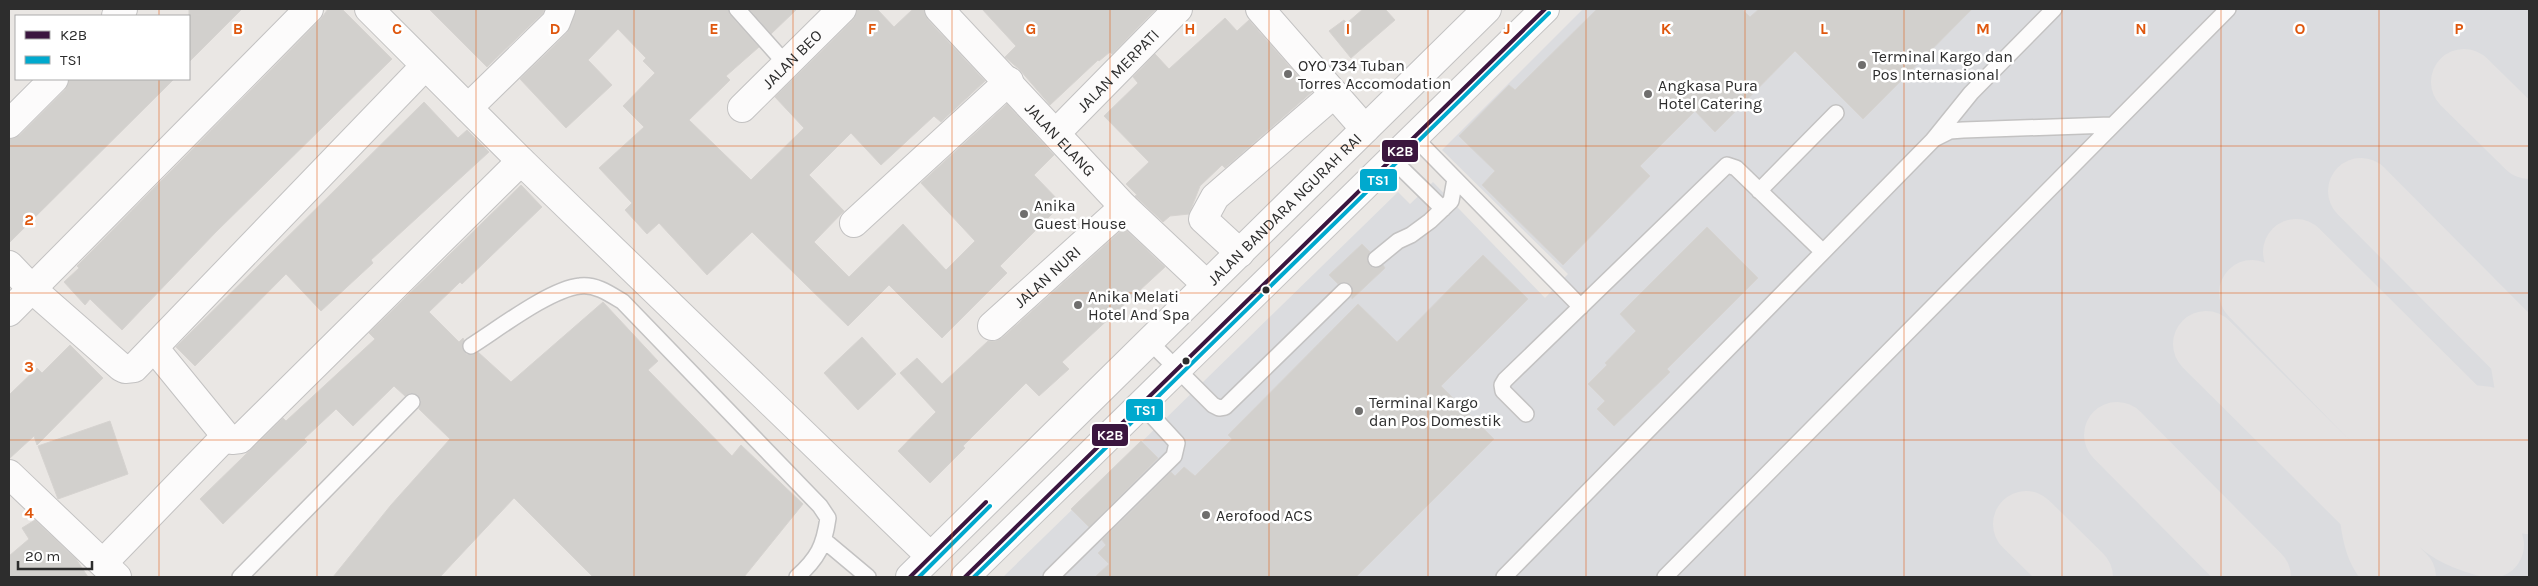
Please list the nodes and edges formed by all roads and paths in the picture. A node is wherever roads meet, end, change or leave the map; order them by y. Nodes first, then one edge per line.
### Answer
1 (309, 9) edge
2 (369, 9) edge
3 (561, 9) edge
4 (737, 9) edge
5 (842, 9) edge
6 (1178, 9) edge
7 (1260, 9) edge
8 (1486, 9) edge
9 (1545, 9) edge
10 (2054, 9) edge
11 (2228, 9) edge
12 (942, 10) edge
13 (786, 64) junction
14 (425, 66) junction
15 (53, 80) edge
16 (1009, 81) junction
17 (1334, 94) junction
18 (468, 108) junction
19 (742, 108) dead end
20 (1836, 113) dead end
21 (9, 124) edge
22 (2110, 125) junction
23 (1365, 129) junction
24 (1056, 133) junction
25 (1415, 138) junction
26 (1933, 140) junction
27 (1393, 160) junction
28 (521, 161) junction
29 (1455, 179) junction
30 (1759, 191) junction
31 (1124, 207) junction
32 (1443, 210) junction
33 (1203, 219) junction
34 (854, 223) dead end
35 (1822, 251) junction
36 (1240, 253) junction
37 (1376, 259) dead end
38 (9, 265) edge
39 (1198, 276) junction
40 (32, 288) junction
41 (1344, 291) dead end
42 (1581, 307) junction
43 (9, 312) edge
44 (992, 326) dead end
45 (1149, 341) junction
46 (471, 346) dead end
47 (155, 348) junction
48 (1178, 369) junction
49 (412, 402) dead end
50 (1142, 405) junction
51 (1526, 414) dead end
52 (226, 436) junction
53 (9, 474) edge
54 (825, 541) junction
55 (930, 556) junction
56 (110, 570) edge
57 (240, 577) edge
58 (797, 577) edge
59 (868, 577) edge
60 (910, 577) edge
61 (965, 577) edge
62 (1051, 577) edge
63 (1504, 577) edge
64 (1665, 577) edge

1 - 40 street
2 - 14 street
3 - 18 street
4 - 13 lane
5 - 13 street, JALAN BEO
6 - 24 street, JALAN MERPATI
7 - 17 street
8 - 23 street, JALAN BANDARA NGURAH RAI
9 - 25 street
10 - 26 lane
11 - 22 lane
12 - 16 street, JALAN ELANG
13 - 19 street, JALAN BEO
14 - 18 street
14 - 47 street
15 - 21 street
16 - 24 street, JALAN ELANG
16 - 34 street
17 - 23 street
17 - 33 street
18 - 28 street
20 - 30 lane
22 - 26 lane
22 - 64 lane
23 - 36 street, JALAN BANDARA NGURAH RAI
24 - 31 street, JALAN ELANG
25 - 27 street
25 - 29 lane
26 - 35 lane
27 - 32 lane
27 - 48 street
28 - 52 street
28 - 55 street
29 - 32 lane
29 - 42 lane
30 - 35 lane
30 - 42 lane
31 - 39 street, JALAN ELANG
31 - 44 street, JALAN NURI
32 - 37 lane
33 - 36 street
33 - 39 street
35 - 63 lane
36 - 39 street, JALAN BANDARA NGURAH RAI
38 - 40 street
39 - 45 street, JALAN BANDARA NGURAH RAI
40 - 43 street
40 - 47 street
41 - 48 lane
42 - 51 lane
45 - 48 lane
45 - 55 street, JALAN BANDARA NGURAH RAI
46 - 54 lane
47 - 52 street
48 - 50 street
49 - 57 lane
50 - 61 street
50 - 62 lane
52 - 56 street
53 - 56 street
54 - 58 lane
54 - 59 lane
55 - 60 street, JALAN BANDARA NGURAH RAI

